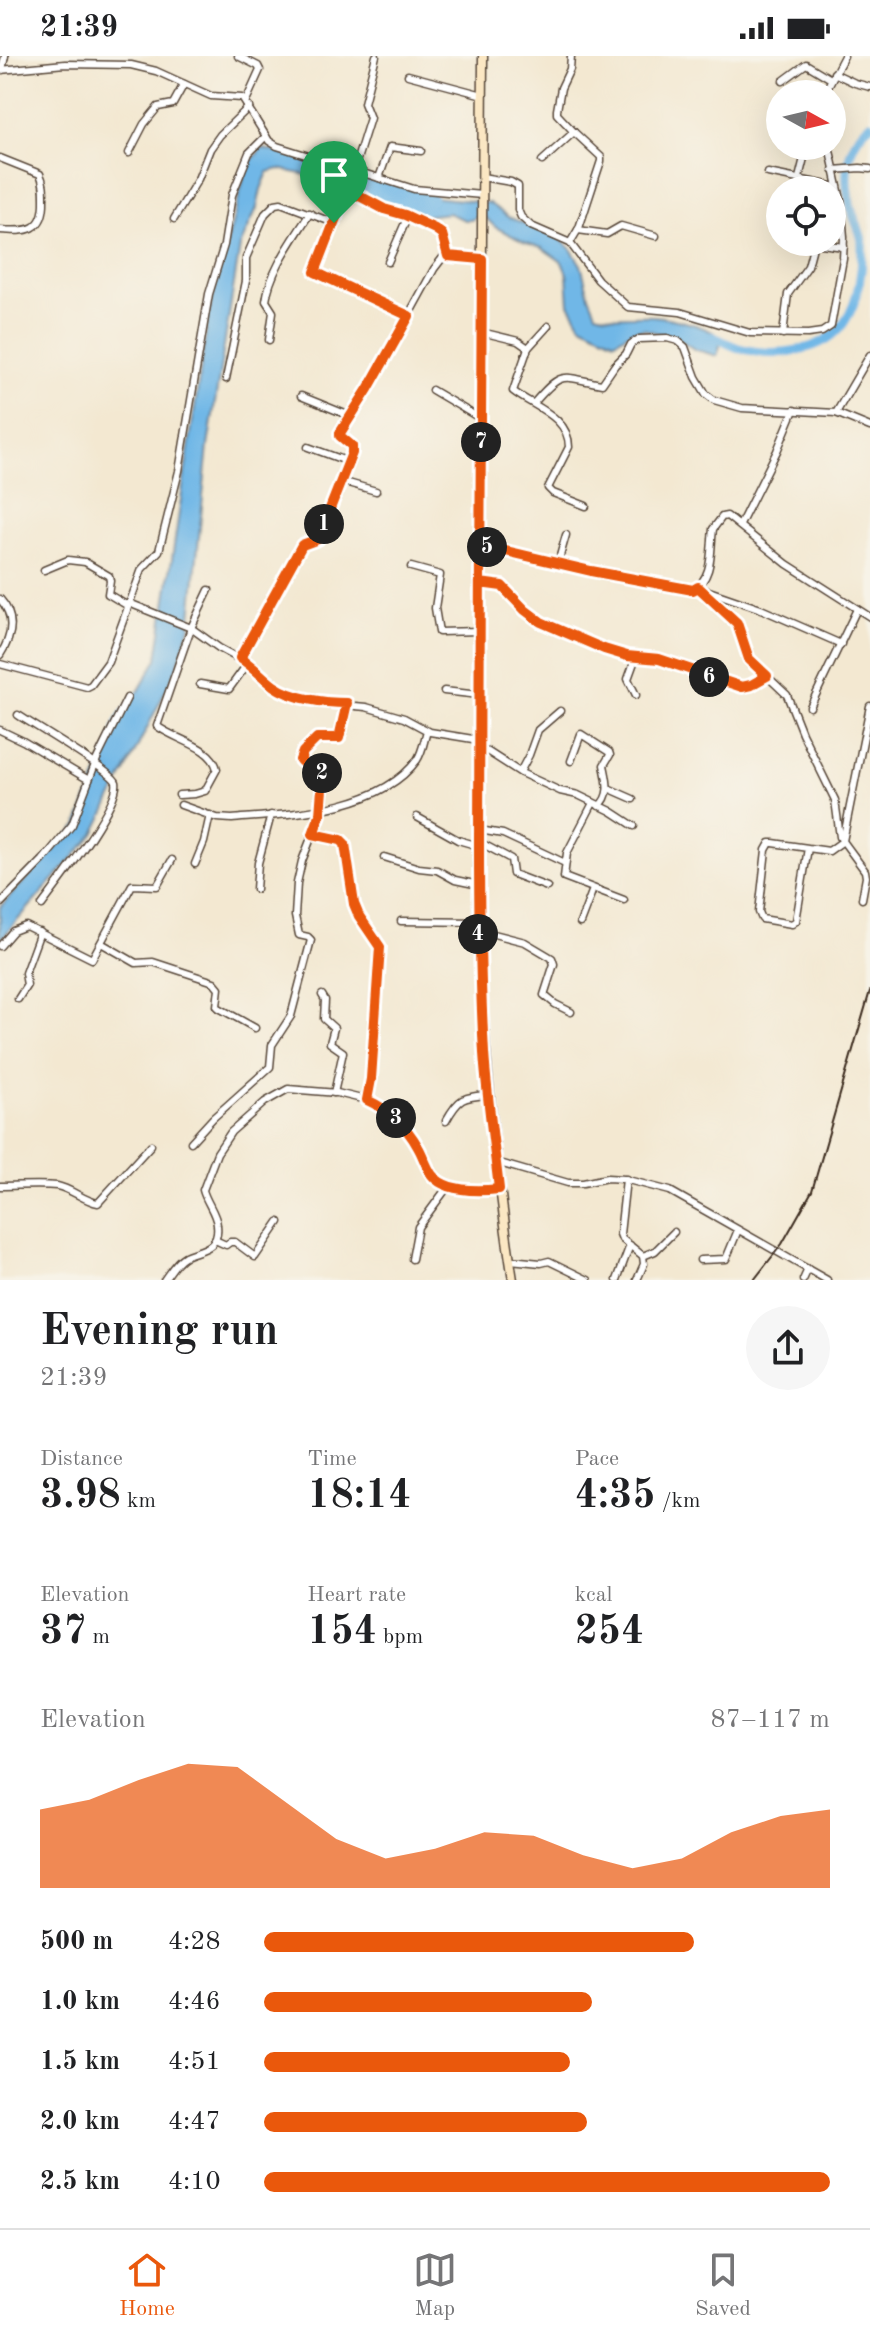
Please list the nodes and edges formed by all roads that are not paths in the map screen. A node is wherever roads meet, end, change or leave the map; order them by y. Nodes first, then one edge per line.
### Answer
1 (5, 56) edge
2 (238, 56) edge
3 (376, 56) edge
4 (483, 56) edge
5 (571, 56) edge
6 (844, 56) edge
7 (63, 60) edge
8 (1, 70) edge
9 (408, 75) dead end
10 (832, 76) junction
11 (784, 80) edge
12 (830, 80) edge
13 (184, 84) junction
14 (870, 87) edge
15 (483, 95) junction
16 (247, 104) junction
17 (574, 132) junction
18 (266, 136) junction
19 (421, 151) dead end
20 (129, 153) dead end
21 (0, 158) edge
22 (831, 160) edge
23 (542, 161) dead end
24 (354, 169) junction
25 (870, 169) edge
26 (833, 170) junction
27 (768, 173) dead end
28 (787, 176) edge
29 (834, 176) edge
30 (482, 177) junction
31 (379, 178) junction
32 (482, 198) junction
33 (310, 213) junction
34 (408, 216) junction
35 (174, 219) dead end
36 (334, 223) junction
37 (0, 230) edge
38 (578, 230) junction
39 (656, 236) dead end
40 (570, 243) junction
41 (448, 256) junction
42 (811, 256) edge
43 (843, 256) edge
44 (482, 259) junction
45 (388, 262) dead end
46 (409, 316) junction
47 (548, 326) dead end
48 (481, 332) junction
49 (783, 334) junction
50 (269, 340) dead end
51 (528, 348) junction
52 (870, 355) edge
53 (226, 379) dead end
54 (432, 390) dead end
55 (301, 396) dead end
56 (534, 403) junction
57 (794, 410) junction
58 (836, 413) junction
59 (350, 416) junction
60 (481, 419) junction
61 (870, 427) edge
62 (308, 447) dead end
63 (349, 462) junction
64 (341, 481) junction
65 (376, 491) dead end
66 (586, 506) dead end
67 (740, 525) junction
68 (566, 535) dead end
69 (480, 545) junction
70 (558, 563) junction
71 (411, 567) dead end
72 (44, 570) dead end
73 (480, 583) junction
74 (699, 588) junction
75 (209, 590) dead end
76 (0, 599) edge
77 (129, 604) junction
78 (857, 609) junction
79 (870, 617) edge
80 (190, 627) junction
81 (480, 631) junction
82 (841, 644) junction
83 (0, 655) edge
84 (636, 657) junction
85 (240, 658) junction
86 (248, 663) junction
87 (0, 664) edge
88 (767, 676) junction
89 (200, 684) dead end
90 (444, 691) dead end
91 (479, 695) junction
92 (636, 695) dead end
93 (127, 698) dead end
94 (347, 703) junction
95 (870, 706) edge
96 (810, 707) dead end
97 (560, 711) dead end
98 (18, 715) dead end
99 (0, 730) edge
100 (427, 731) junction
101 (479, 743) junction
102 (571, 761) dead end
103 (96, 764) junction
104 (520, 772) junction
105 (89, 780) junction
106 (608, 788) junction
107 (179, 795) dead end
108 (633, 799) dead end
109 (596, 804) junction
110 (181, 805) dead end
111 (321, 809) junction
112 (210, 815) junction
113 (271, 815) junction
114 (417, 817) dead end
115 (634, 826) dead end
116 (479, 830) junction
117 (313, 834) junction
118 (843, 841) junction
119 (479, 844) junction
120 (808, 848) junction
121 (384, 857) dead end
122 (172, 860) dead end
123 (565, 863) junction
124 (195, 864) dead end
125 (479, 885) junction
126 (547, 887) dead end
127 (256, 889) dead end
128 (593, 889) junction
129 (862, 899) dead end
130 (624, 900) dead end
131 (0, 904) edge
132 (42, 905) dead end
133 (401, 921) dead end
134 (580, 923) dead end
135 (478, 926) junction
136 (40, 932) junction
137 (101, 943) junction
138 (0, 946) edge
139 (322, 995) dead end
140 (18, 999) dead end
141 (571, 1012) dead end
142 (255, 1028) dead end
143 (334, 1093) junction
144 (489, 1095) junction
145 (367, 1100) junction
146 (446, 1121) dead end
147 (191, 1142) dead end
148 (151, 1145) dead end
149 (496, 1162) junction
150 (626, 1179) junction
151 (449, 1185) junction
152 (0, 1186) edge
153 (499, 1189) junction
154 (279, 1222) dead end
155 (738, 1230) junction
156 (674, 1232) dead end
157 (215, 1240) junction
158 (630, 1245) junction
159 (643, 1256) junction
160 (412, 1259) dead end
161 (510, 1260) junction
162 (700, 1260) dead end
163 (808, 1269) junction
164 (164, 1280) edge
165 (513, 1280) edge
166 (588, 1280) edge
167 (617, 1280) edge
168 (637, 1280) edge
169 (803, 1280) edge
170 (827, 1280) edge

1 - 8 street
2 - 16 street
3 - 24 street
4 - 15 main road
5 - 17 street
6 - 10 street
7 - 8 street
7 - 13 street
9 - 15 street
10 - 11 street
10 - 12 street
10 - 14 street
13 - 16 street
13 - 20 street
15 - 30 main road
16 - 18 street
16 - 35 street
17 - 23 street
17 - 38 street
18 - 24 street
18 - 77 street
19 - 31 street
21 - 37 street
22 - 26 street
24 - 31 street
25 - 26 street
26 - 29 street
27 - 28 street
30 - 32 main road
30 - 40 street
31 - 32 street
32 - 44 main road
33 - 36 street
33 - 50 street
33 - 53 street
34 - 36 street
34 - 41 street
34 - 45 street
36 - 46 street
38 - 39 street
38 - 40 street
40 - 49 street
41 - 44 street
41 - 46 street
42 - 49 street
43 - 49 street
44 - 48 main road
46 - 59 street
47 - 51 street
48 - 51 street
48 - 60 main road
51 - 56 street
52 - 58 street
54 - 60 street
55 - 59 street
56 - 57 street
56 - 66 street
57 - 58 street
57 - 67 street
58 - 61 street
59 - 63 street
60 - 69 main road
62 - 63 street
63 - 64 street
64 - 65 street
64 - 85 street
67 - 74 street
67 - 78 street
68 - 70 street
69 - 70 street
69 - 73 main road
70 - 74 street
71 - 81 street
72 - 77 street
73 - 81 main road
73 - 84 street
74 - 82 street
74 - 88 street
75 - 80 street
76 - 83 street
77 - 80 street
77 - 87 street
78 - 79 street
78 - 82 street
80 - 85 street
80 - 107 street
81 - 91 main road
82 - 96 street
84 - 88 street
84 - 92 street
85 - 86 street
86 - 89 street
86 - 94 street
88 - 118 street
90 - 91 street
91 - 101 main road
93 - 103 street
94 - 100 street
94 - 111 street
95 - 118 street
97 - 104 street
98 - 103 street
99 - 105 street
100 - 101 street
100 - 111 street
101 - 104 street
101 - 116 main road
102 - 106 street
103 - 105 street
103 - 132 street
104 - 109 street
105 - 131 street
106 - 108 street
106 - 109 street
109 - 115 street
109 - 123 street
110 - 112 street
111 - 113 street
111 - 117 street
112 - 113 street
112 - 124 street
113 - 127 street
114 - 119 street
116 - 119 main road
116 - 123 street
117 - 145 street
117 - 147 street
118 - 120 street
118 - 129 street
119 - 125 main road
119 - 126 street
120 - 120 street
121 - 125 street
122 - 137 street
123 - 128 street
125 - 135 main road
128 - 130 street
128 - 134 street
133 - 135 street
135 - 141 street
135 - 144 main road
136 - 137 street
136 - 138 street
136 - 140 street
137 - 142 street
139 - 143 street
143 - 145 street
143 - 157 street
144 - 146 street
144 - 149 main road
145 - 151 street
148 - 152 street
149 - 150 street
149 - 153 main road
150 - 155 street
150 - 158 street
151 - 153 street
151 - 160 street
153 - 161 main road
154 - 157 street
155 - 162 street
155 - 163 street
156 - 159 street
157 - 164 street
158 - 159 street
158 - 167 street
159 - 168 street
161 - 165 main road
161 - 166 street
163 - 169 street
163 - 170 street

